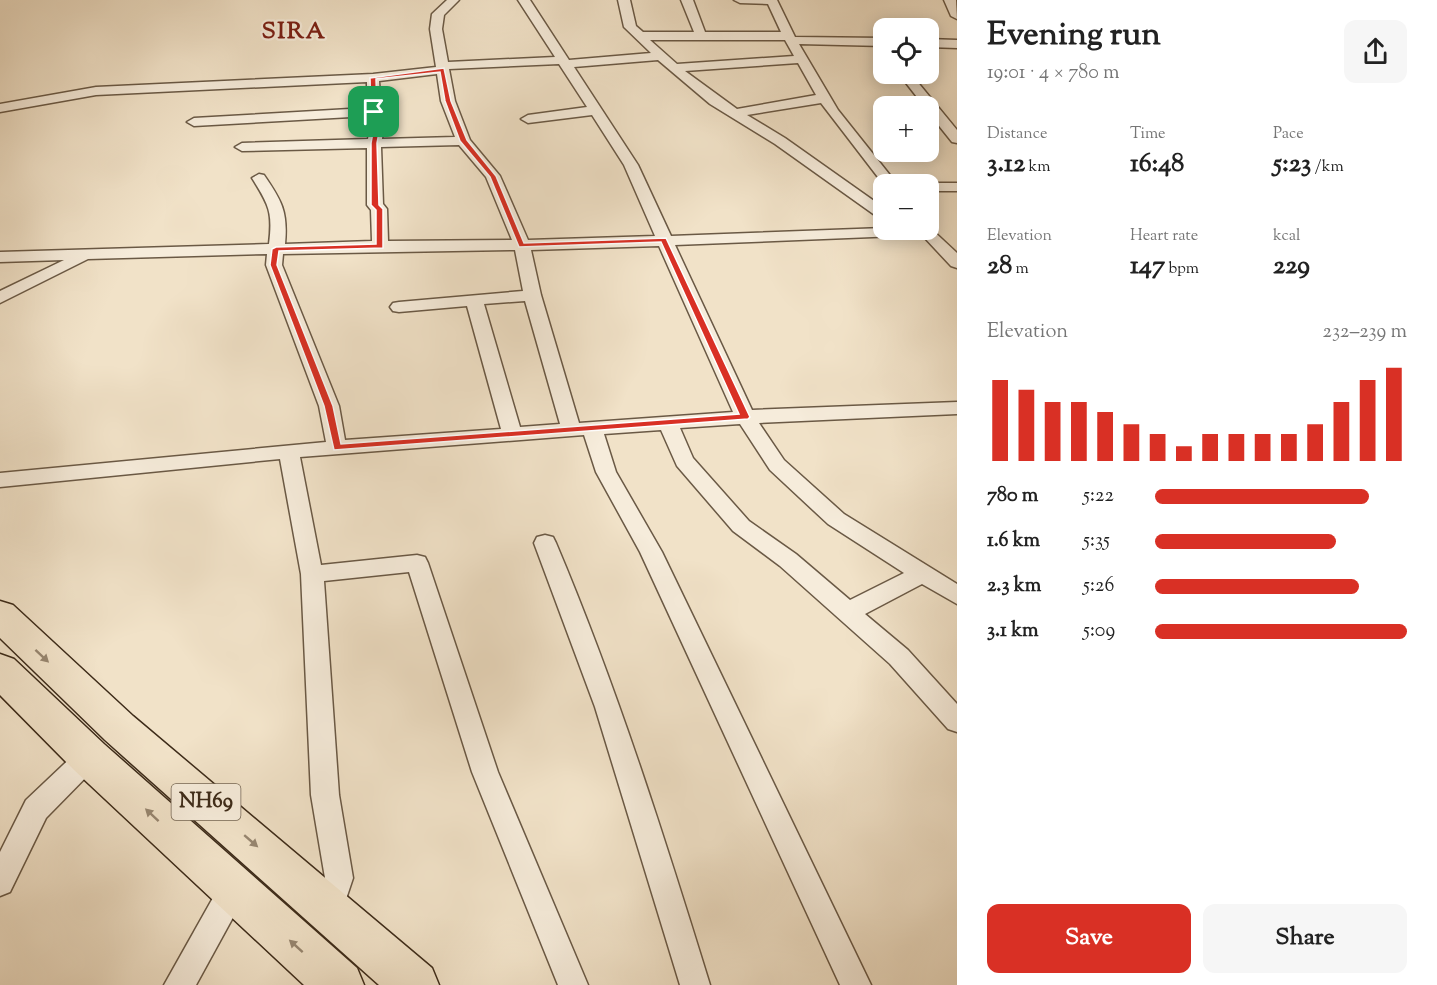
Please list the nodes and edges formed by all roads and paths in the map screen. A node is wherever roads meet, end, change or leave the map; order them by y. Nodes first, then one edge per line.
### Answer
1 (453, 0) edge
2 (524, 0) edge
3 (624, 0) edge
4 (687, 0) edge
5 (740, 0) edge
6 (771, 0) edge
7 (950, 0) edge
8 (957, 16) edge
9 (640, 36) junction
10 (701, 36) junction
11 (790, 38) junction
12 (873, 43) edge
13 (939, 44) edge
14 (955, 46) edge
15 (659, 56) junction
16 (801, 59) junction
17 (565, 62) junction
18 (442, 68) junction
19 (674, 68) junction
20 (373, 78) junction
21 (913, 84) edge
22 (825, 98) junction
23 (0, 108) edge
24 (596, 110) junction
25 (374, 112) junction
26 (736, 113) junction
27 (528, 119) dead end
28 (194, 122) dead end
29 (957, 139) edge
30 (464, 141) junction
31 (374, 143) junction
32 (242, 147) dead end
33 (882, 174) edge
34 (259, 178) dead end
35 (939, 187) edge
36 (957, 187) edge
37 (873, 207) edge
38 (873, 233) edge
39 (663, 240) junction
40 (935, 240) edge
41 (522, 245) junction
42 (380, 246) junction
43 (276, 249) junction
44 (87, 255) junction
45 (0, 257) edge
46 (957, 263) edge
47 (532, 295) junction
48 (0, 298) edge
49 (474, 300) junction
50 (399, 307) dead end
51 (957, 408) edge
52 (745, 417) junction
53 (668, 423) junction
54 (582, 429) junction
55 (512, 434) junction
56 (337, 448) junction
57 (289, 452) junction
58 (0, 480) edge
59 (545, 543) dead end
60 (923, 573) junction
61 (312, 574) junction
62 (957, 595) edge
63 (848, 612) junction
64 (0, 615) edge
65 (0, 670) edge
66 (957, 720) edge
67 (89, 757) junction
68 (0, 882) edge
69 (233, 890) junction
70 (329, 910) junction
71 (179, 985) edge
72 (340, 985) edge
73 (415, 985) edge
74 (573, 985) edge
75 (695, 985) edge
76 (856, 985) edge

1 - 18 street
2 - 17 street
3 - 9 street
4 - 10 street
5 - 6 street
6 - 11 street
7 - 8 street
9 - 10 street
9 - 15 street
10 - 11 street
11 - 12 street
11 - 16 street
13 - 14 street
15 - 17 street
15 - 19 street
16 - 19 street
16 - 22 street
17 - 18 street
17 - 24 street
18 - 20 street
18 - 30 street
19 - 26 street
20 - 23 street
20 - 25 street
21 - 29 street
22 - 26 street
22 - 33 street
24 - 27 street
24 - 39 street
25 - 28 street
25 - 31 street
26 - 37 street
30 - 31 street
30 - 41 street
31 - 32 street
31 - 42 street
34 - 43 street
35 - 36 street
38 - 39 street
39 - 41 street
39 - 52 street
40 - 46 street
41 - 42 street
41 - 47 street
42 - 43 street
43 - 44 street
43 - 56 street
44 - 45 street
44 - 48 street
47 - 49 street
47 - 54 street
49 - 50 street
49 - 55 street
51 - 52 street
52 - 53 street
52 - 60 street
53 - 54 street
53 - 63 street
54 - 55 street
54 - 76 street
55 - 56 street
56 - 57 street
57 - 58 street
57 - 61 street
59 - 75 street
60 - 62 street
60 - 63 street
61 - 70 street
61 - 74 street
63 - 66 street
64 -> 70 highway, NH69
65 - 67 highway, NH69
67 - 68 street
69 -> 67 highway, NH69
69 - 71 street
72 -> 69 highway, NH69
70 - 73 highway, NH69

